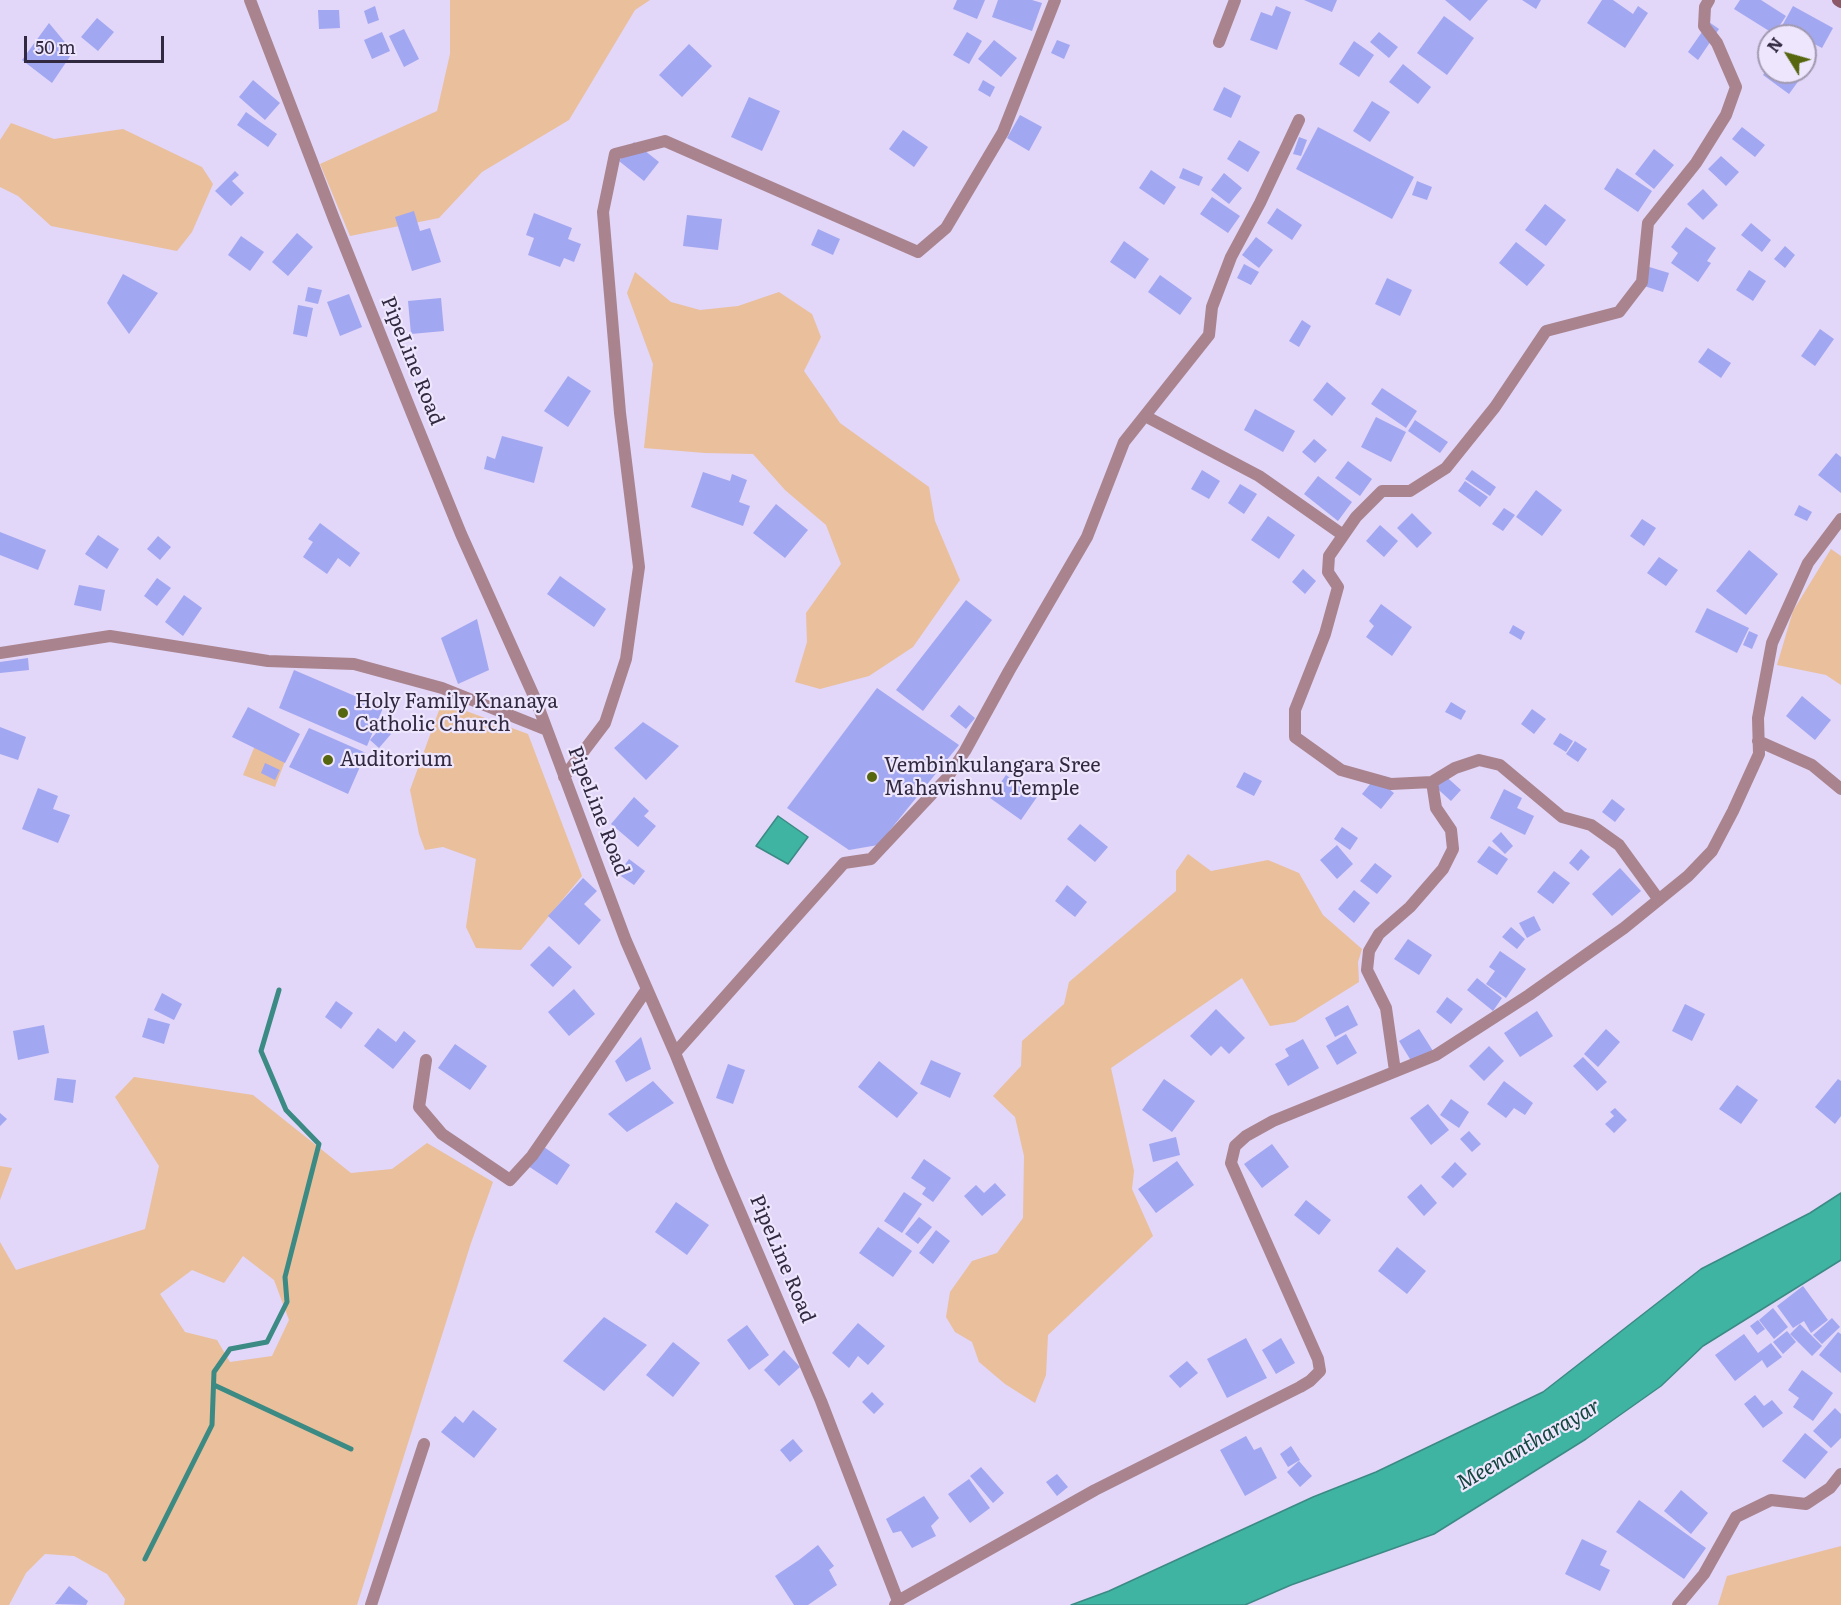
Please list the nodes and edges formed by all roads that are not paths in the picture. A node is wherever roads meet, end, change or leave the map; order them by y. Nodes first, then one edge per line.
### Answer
1 (250, 0) edge
2 (1055, 0) edge
3 (1235, 0) edge
4 (1709, 0) edge
5 (1219, 42) dead end
6 (1299, 120) dead end
7 (1145, 416) junction
8 (1841, 519) edge
9 (1343, 535) junction
10 (0, 653) edge
11 (547, 730) junction
12 (1758, 741) junction
13 (564, 777) junction
14 (1432, 782) junction
15 (1841, 789) edge
16 (1659, 900) junction
17 (647, 989) junction
18 (675, 1053) junction
19 (426, 1060) dead end
20 (1395, 1071) junction
21 (424, 1444) dead end
22 (1841, 1474) edge
23 (897, 1603) edge
24 (371, 1605) edge
25 (1678, 1605) edge

1 - 11 street, PipeLine Road
2 - 13 street
3 - 5 street
4 - 9 street
6 - 7 street
7 - 9 street
7 - 18 street
8 - 12 street
9 - 14 street
10 - 11 street
11 - 13 street, PipeLine Road
12 - 15 street
12 - 16 street
13 - 17 street, PipeLine Road
14 - 16 street
14 - 20 street
16 - 20 street
17 - 18 street, PipeLine Road
17 - 19 street
18 - 23 street, PipeLine Road
20 - 23 street
21 - 24 street
22 - 25 street

